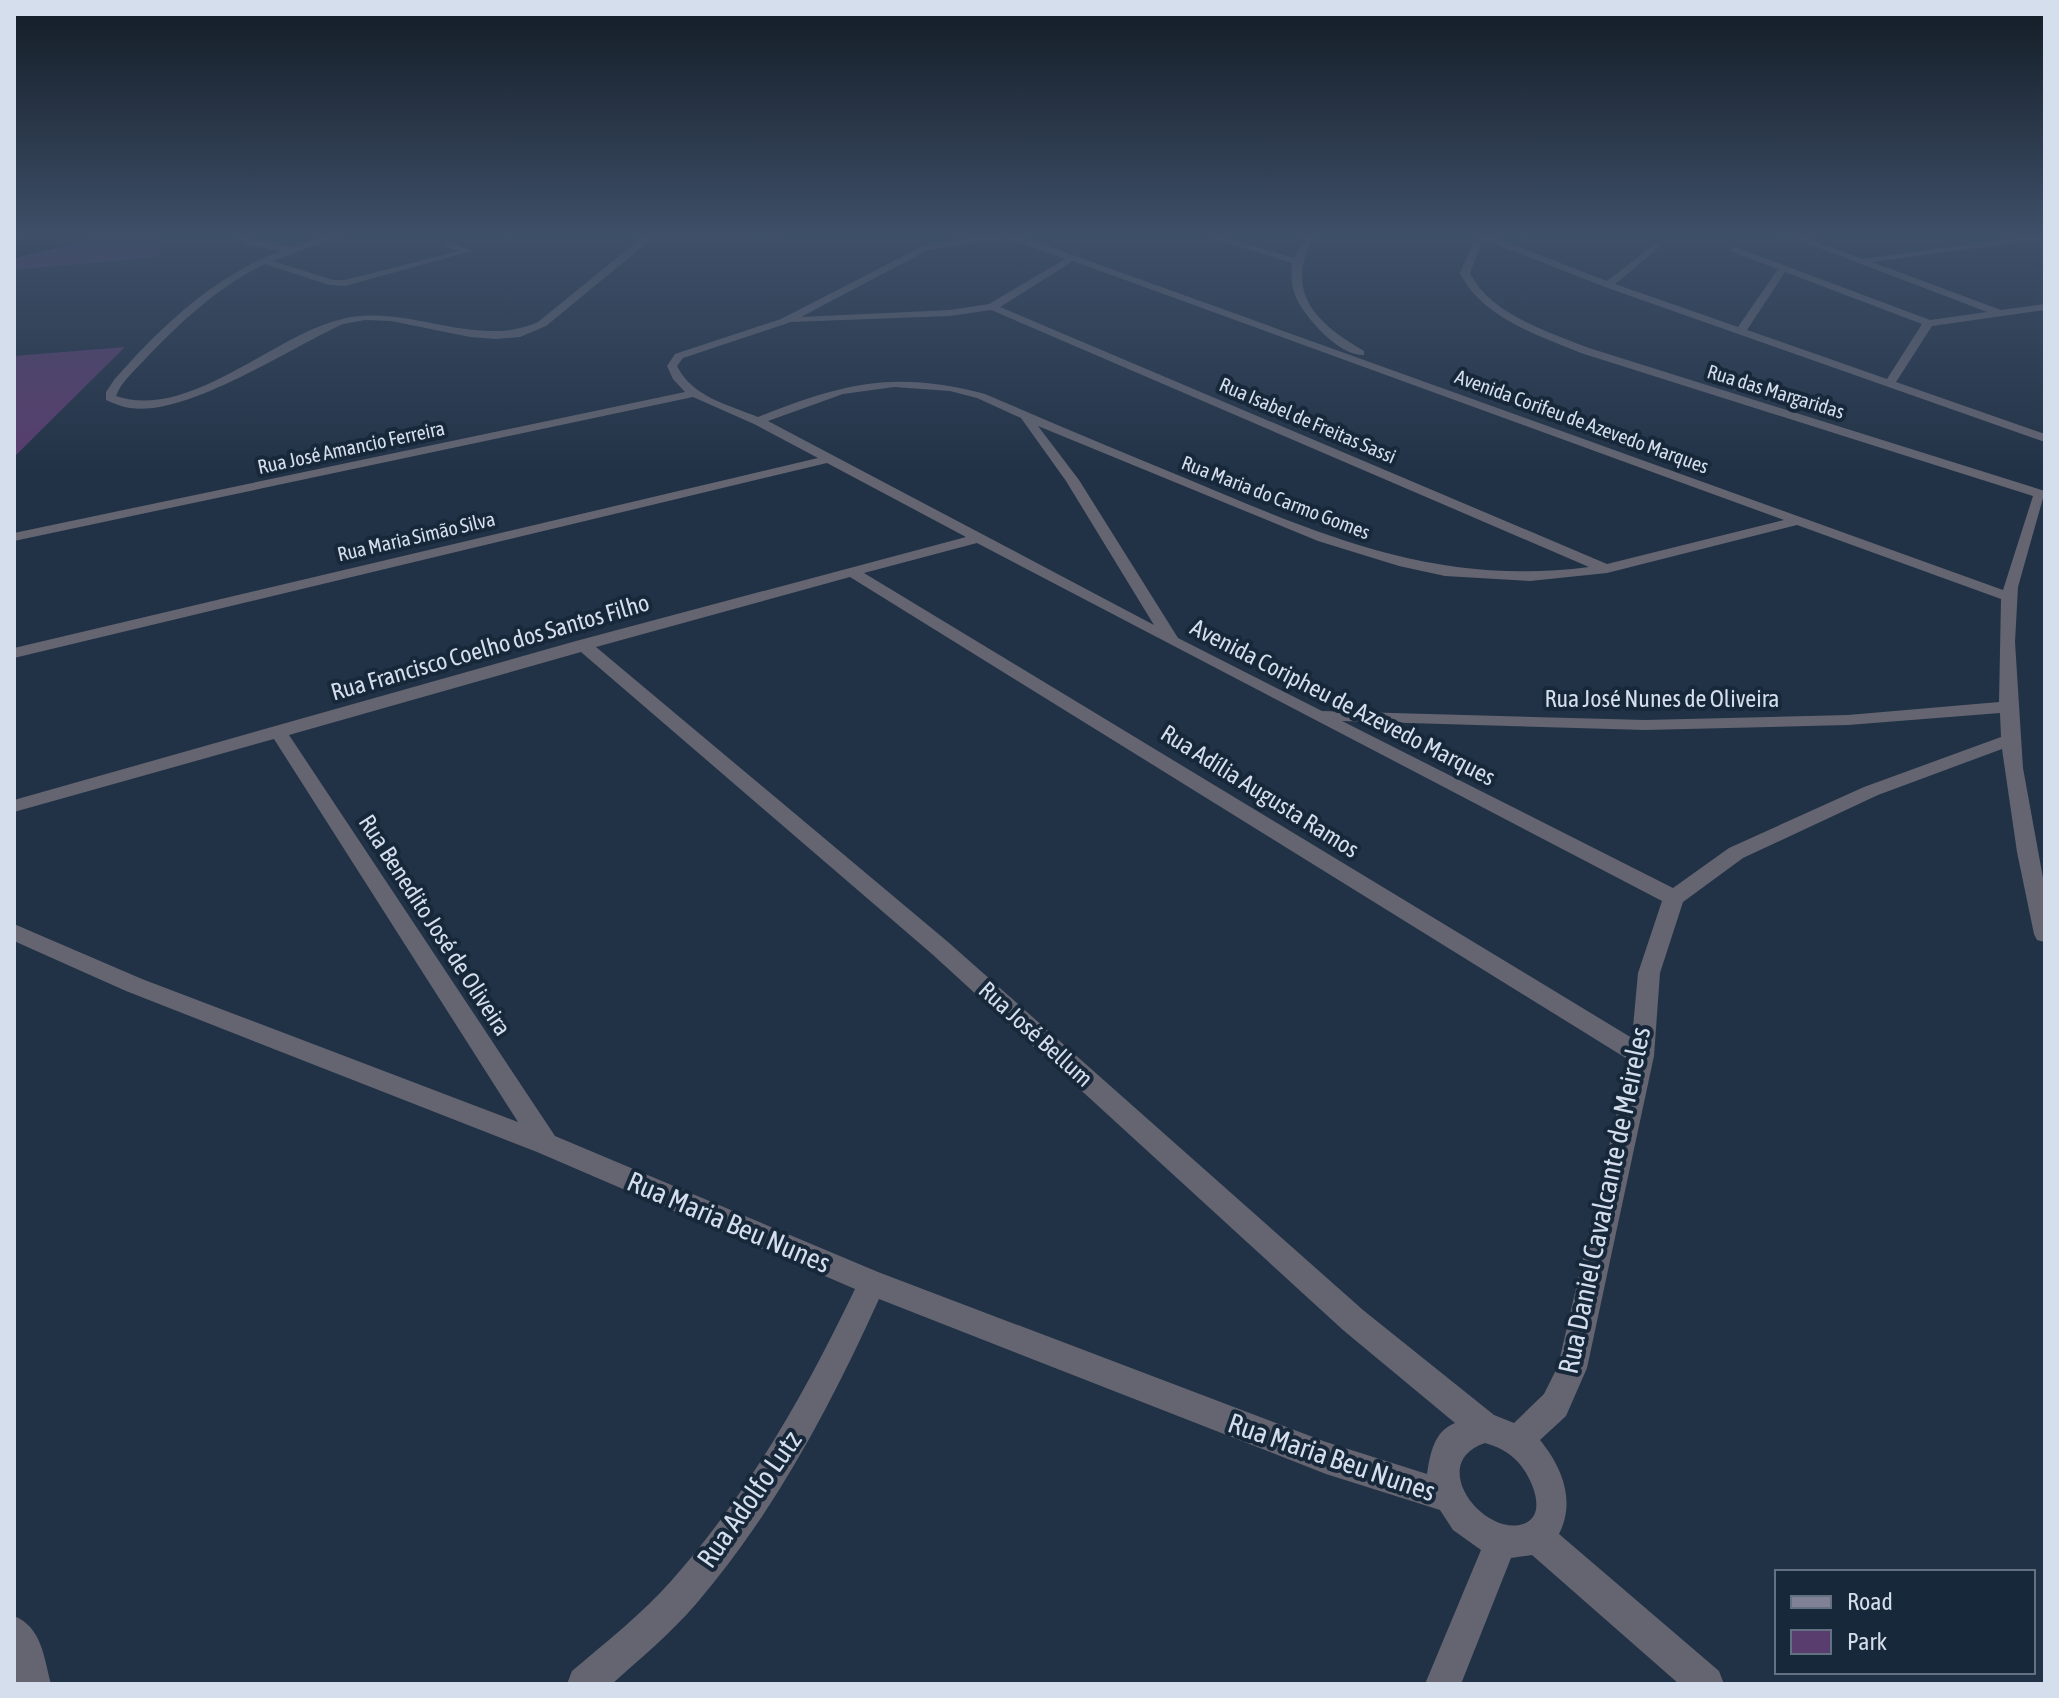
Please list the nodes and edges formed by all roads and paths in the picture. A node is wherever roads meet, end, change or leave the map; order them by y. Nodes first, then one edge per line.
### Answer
1 (185, 313) edge
2 (555, 313) edge
3 (800, 313) edge
4 (945, 313) edge
5 (1007, 313) edge
6 (1225, 313) edge
7 (1310, 313) edge
8 (1505, 313) edge
9 (1694, 313) edge
10 (1753, 313) edge
11 (1903, 313) edge
12 (1997, 313) edge
13 (785, 321) junction
14 (1929, 323) junction
15 (1742, 329) junction
16 (1409, 380) junction
17 (1890, 383) junction
18 (696, 393) junction
19 (1025, 415) junction
20 (758, 421) junction
21 (2045, 438) edge
22 (828, 459) junction
23 (2043, 494) edge
24 (1797, 521) junction
25 (14, 537) edge
26 (979, 538) junction
27 (1609, 570) junction
28 (851, 571) junction
29 (2009, 597) junction
30 (1172, 641) junction
31 (582, 644) junction
32 (14, 653) edge
33 (2006, 707) junction
34 (1318, 715) junction
35 (280, 734) junction
36 (2013, 739) junction
37 (14, 806) edge
38 (1674, 898) junction
39 (14, 932) edge
40 (2045, 934) edge
41 (1642, 1056) junction
42 (546, 1144) junction
43 (872, 1283) junction
44 (1485, 1428) junction
45 (1517, 1441) junction
46 (1449, 1497) junction
47 (1536, 1536) junction
48 (1501, 1541) junction
49 (14, 1633) edge
50 (33, 1684) edge
51 (585, 1684) edge
52 (1443, 1684) edge
53 (1706, 1684) edge

1 - 2 street
3 - 13 street
4 - 13 street
5 - 27 street, Rua Isabel de Freitas Sassi
6 - 16 street, Avenida Corifeu de Azevedo Marques
7 - 16 street
8 - 23 street, Rua das Margaridas
9 - 15 street
10 - 15 street
11 - 14 street
12 - 14 street
13 - 18 street
14 - 17 street
15 - 17 street
16 - 24 street, Avenida Corifeu de Azevedo Marques
17 - 21 street
18 - 20 street, Avenida Coripheu de Azevedo Marques
18 - 25 street, Rua José Amancio Ferreira
19 - 20 street, Rua Maria do Carmo Gomes
19 - 27 street, Rua Maria do Carmo Gomes
19 - 30 street
20 - 22 street, Avenida Coripheu de Azevedo Marques
22 - 26 street, Avenida Coripheu de Azevedo Marques
22 - 32 street, Rua Maria Simão Silva
23 - 29 street
24 - 27 street, Rua Maria do Carmo Gomes
24 - 29 street, Avenida Corifeu de Azevedo Marques
26 - 28 street, Rua Francisco Coelho dos Santos Filho
26 - 30 street, Avenida Coripheu de Azevedo Marques
28 - 31 street, Rua Francisco Coelho dos Santos Filho
28 - 41 street, Rua Adília Augusta Ramos
29 - 33 street
30 - 34 street, Avenida Coripheu de Azevedo Marques
31 - 35 street, Rua Francisco Coelho dos Santos Filho
31 - 44 street, Rua José Bellum
33 - 34 street, Rua José Nunes de Oliveira
33 - 36 street
34 - 38 street, Avenida Coripheu de Azevedo Marques
35 - 37 street, Rua Francisco Coelho dos Santos Filho
35 - 42 street, Rua Benedito José de Oliveira
36 - 38 street
36 - 40 street
38 - 41 street, Rua Daniel Cavalcante de Meireles
39 - 42 street, Rua Maria Beu Nunes
41 - 45 street, Rua Daniel Cavalcante de Meireles
42 - 43 street, Rua Maria Beu Nunes
43 - 46 street, Rua Maria Beu Nunes
43 - 51 street, Rua Adolfo Lutz
44 - 45 street
44 - 46 street
45 - 47 street
46 - 48 street
47 - 48 street
47 - 53 street
48 - 52 street
49 - 50 street

